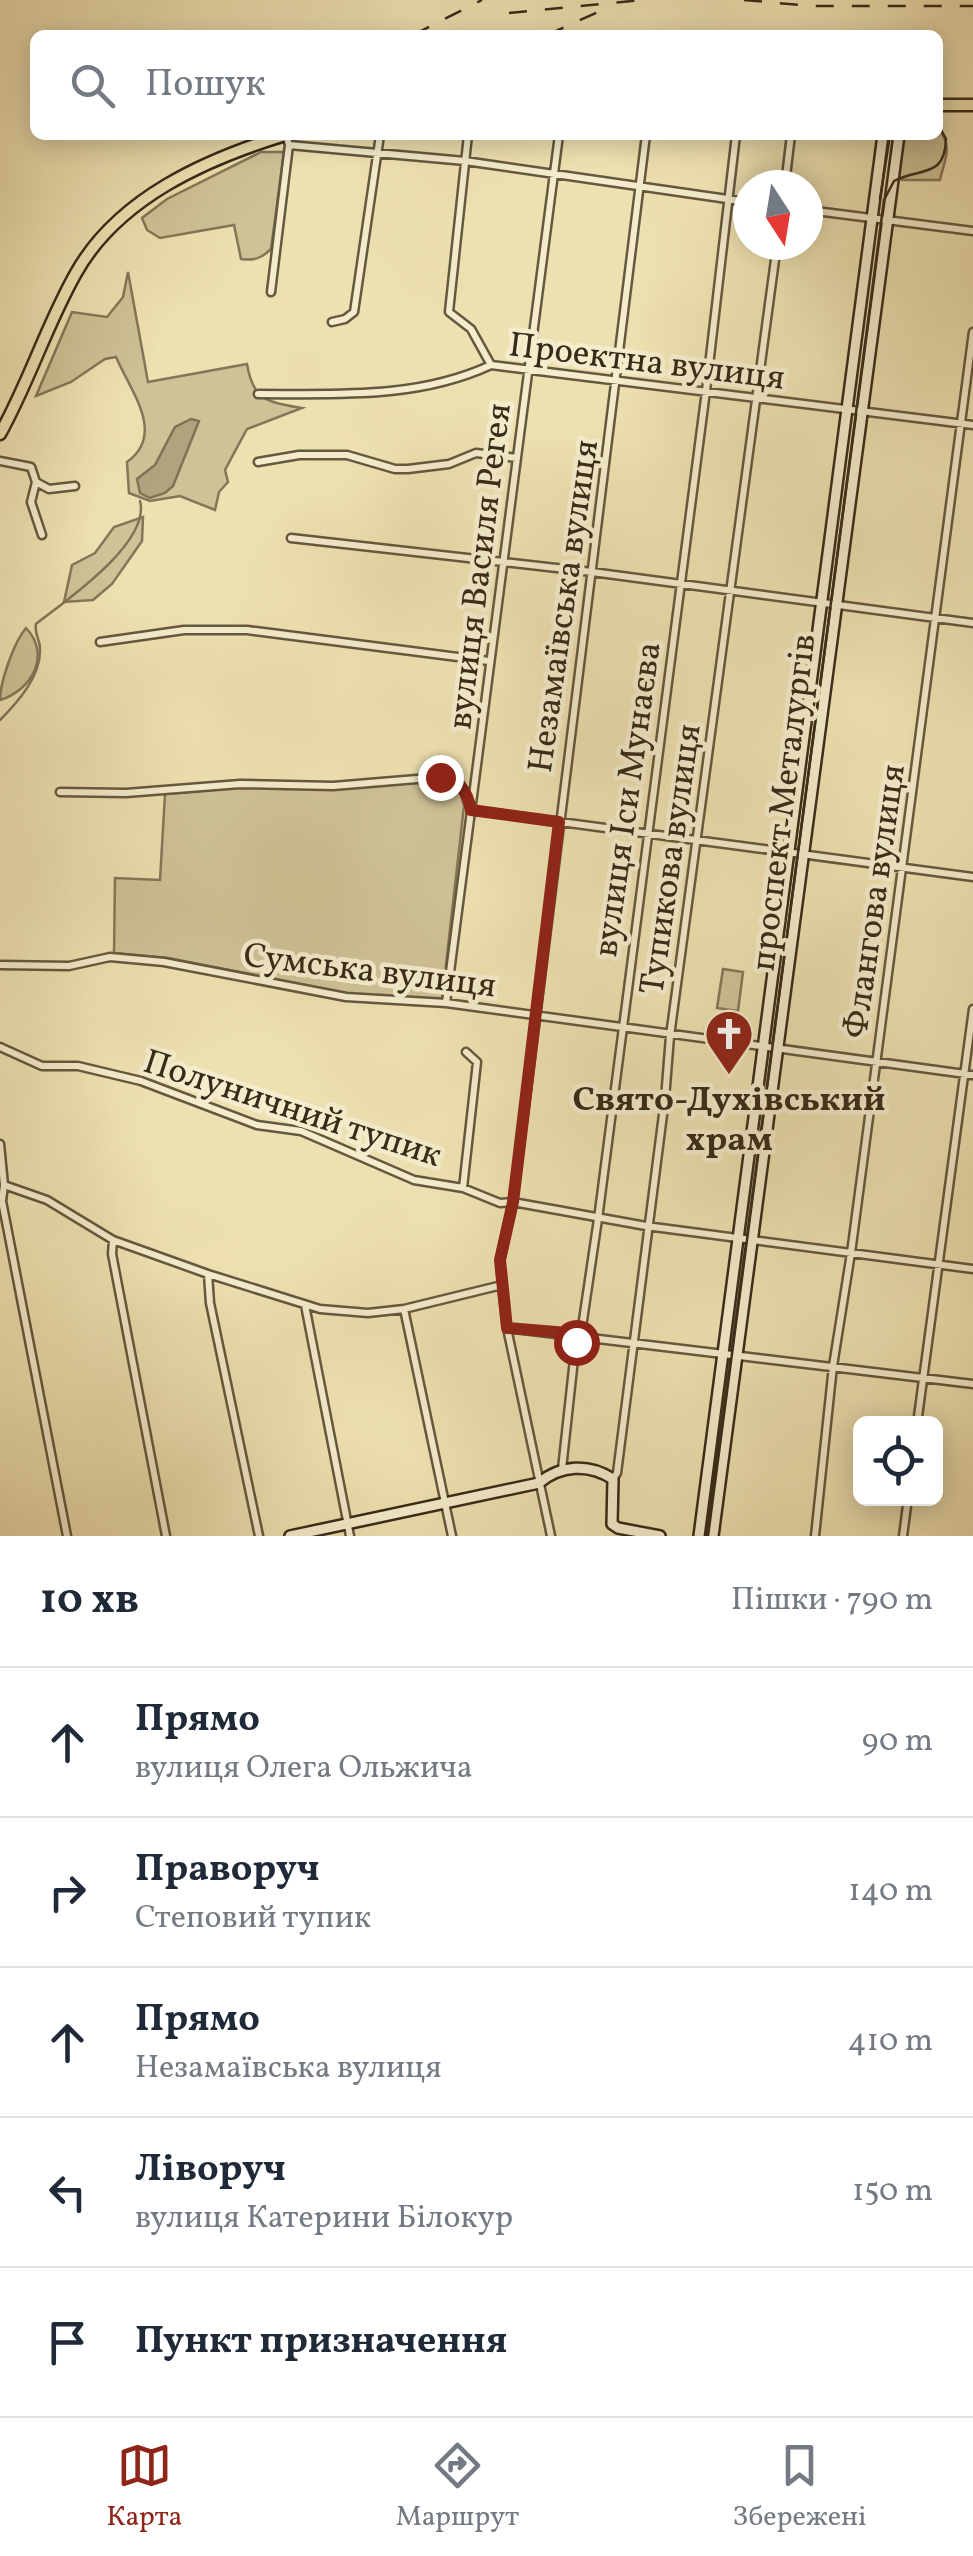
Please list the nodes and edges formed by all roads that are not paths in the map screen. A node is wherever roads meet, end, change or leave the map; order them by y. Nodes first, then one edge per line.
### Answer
1 (943, 105) edge
2 (973, 105) edge
3 (277, 140) edge
4 (286, 140) edge
5 (298, 140) edge
6 (379, 140) edge
7 (468, 140) edge
8 (558, 140) edge
9 (646, 140) edge
10 (736, 140) edge
11 (790, 140) edge
12 (882, 140) edge
13 (897, 140) edge
14 (378, 153) junction
15 (466, 162) junction
16 (787, 170) edge
17 (554, 174) junction
18 (641, 188) junction
19 (730, 200) junction
20 (733, 200) edge
21 (823, 212) edge
22 (872, 218) junction
23 (886, 220) junction
24 (973, 230) edge
25 (775, 260) edge
26 (271, 292) dead end
27 (332, 322) dead end
28 (973, 332) edge
29 (490, 365) junction
30 (528, 370) junction
31 (617, 380) junction
32 (706, 390) junction
33 (258, 394) dead end
34 (756, 398) junction
35 (847, 410) junction
36 (861, 411) junction
37 (960, 424) junction
38 (973, 426) edge
39 (0, 434) edge
40 (517, 458) junction
41 (0, 461) edge
42 (258, 462) dead end
43 (36, 482) junction
44 (75, 486) dead end
45 (42, 535) dead end
46 (292, 538) dead end
47 (504, 561) junction
48 (592, 572) junction
49 (680, 584) junction
50 (731, 590) junction
51 (822, 604) junction
52 (835, 606) junction
53 (935, 618) junction
54 (973, 623) edge
55 (100, 642) dead end
56 (489, 661) junction
57 (60, 792) dead end
58 (471, 810) junction
59 (559, 822) junction
60 (647, 834) junction
61 (698, 842) junction
62 (789, 853) junction
63 (803, 855) junction
64 (903, 867) junction
65 (973, 877) edge
66 (0, 965) edge
67 (446, 1003) junction
68 (973, 1009) edge
69 (534, 1015) junction
70 (621, 1028) junction
71 (670, 1036) junction
72 (0, 1047) edge
73 (763, 1047) junction
74 (778, 1050) junction
75 (466, 1052) dead end
76 (876, 1062) junction
77 (969, 1074) edge
78 (0, 1144) edge
79 (4, 1186) junction
80 (462, 1188) junction
81 (513, 1202) junction
82 (598, 1218) junction
83 (646, 1226) junction
84 (738, 1239) junction
85 (112, 1240) junction
86 (752, 1240) junction
87 (851, 1253) junction
88 (940, 1264) junction
89 (973, 1269) edge
90 (208, 1274) junction
91 (502, 1285) junction
92 (305, 1305) junction
93 (404, 1309) junction
94 (507, 1328) junction
95 (580, 1334) junction
96 (631, 1343) junction
97 (723, 1354) junction
98 (737, 1356) junction
99 (833, 1366) junction
100 (922, 1378) junction
101 (973, 1384) edge
102 (918, 1416) edge
103 (562, 1469) junction
104 (613, 1479) junction
105 (539, 1483) junction
106 (445, 1504) junction
107 (907, 1506) edge
108 (350, 1524) junction
109 (67, 1536) edge
110 (166, 1536) edge
111 (259, 1536) edge
112 (290, 1536) edge
113 (350, 1536) edge
114 (452, 1536) edge
115 (551, 1536) edge
116 (660, 1536) edge
117 (699, 1536) edge
118 (713, 1536) edge
119 (815, 1536) edge
120 (903, 1536) edge

1 - 2 main road
3 - 39 main road
4 - 26 street
5 - 14 street
6 - 14 street
7 - 15 street
8 - 17 street, вулиця Василя Регея
9 - 18 street, Незамаївська вулиця
10 - 19 street, вулиця Іси Мунаєва
11 - 16 street
12 - 22 main road, проспект Металургів
13 - 23 main road, проспект Металургів
14 - 15 street
14 - 27 street
15 - 17 street
15 - 29 street
17 - 18 street
17 - 30 street, вулиця Василя Регея
18 - 19 street
18 - 31 street, Незамаївська вулиця
19 - 20 street
19 - 32 street, вулиця Іси Мунаєва
21 - 22 street
22 - 23 street
22 - 35 main road, проспект Металургів
23 - 24 street
23 - 36 main road, проспект Металургів
25 - 34 street, Тупикова вулиця
28 - 37 street, Флангова вулиця
29 - 30 street, Проектна вулиця
29 - 33 street, Проектна вулиця
30 - 31 street, Проектна вулиця
30 - 40 street, вулиця Василя Регея
31 - 32 street, Проектна вулиця
31 - 48 street, Незамаївська вулиця
32 - 34 street, Проектна вулиця
32 - 49 street, вулиця Іси Мунаєва
34 - 35 street, Проектна вулиця
34 - 50 street, Тупикова вулиця
35 - 36 street, Проектна вулиця
35 - 51 main road, проспект Металургів
36 - 37 street, Проектна вулиця
36 - 52 main road, проспект Металургів
37 - 38 street, Проектна вулиця
37 - 53 street, Флангова вулиця
40 - 42 street
40 - 47 street, вулиця Василя Регея
41 - 43 street
43 - 44 street
43 - 45 street
46 - 47 street
47 - 48 street
47 - 56 street, вулиця Василя Регея
48 - 49 street
48 - 59 street, Незамаївська вулиця
49 - 50 street
49 - 60 street, вулиця Іси Мунаєва
50 - 51 street
50 - 61 street, Тупикова вулиця
51 - 52 street
51 - 62 main road, проспект Металургів
52 - 53 street
52 - 63 main road, проспект Металургів
53 - 54 street
53 - 64 street, Флангова вулиця
55 - 56 street
56 - 58 street, вулиця Василя Регея
57 - 58 street
58 - 59 street
58 - 67 street, вулиця Василя Регея
59 - 60 street
59 - 69 street, Незамаївська вулиця
60 - 61 street
60 - 70 street, вулиця Іси Мунаєва
61 - 62 street
61 - 71 street, Тупикова вулиця
62 - 63 street
62 - 73 main road, проспект Металургів
63 - 64 street
63 - 74 main road, проспект Металургів
64 - 65 street
64 - 76 street, Флангова вулиця
66 - 67 street, Сумська вулиця
67 - 69 street, Сумська вулиця
68 - 77 street
69 - 70 street, Сумська вулиця
69 - 81 street, Незамаївська вулиця
70 - 71 street, Сумська вулиця
70 - 82 street, вулиця Іси Мунаєва
71 - 73 street, Сумська вулиця
71 - 83 street, Тупикова вулиця
72 - 80 street, Полуничний тупик
73 - 74 street, Сумська вулиця
73 - 84 main road, проспект Металургів
74 - 76 street, Сумська вулиця
74 - 86 main road, проспект Металургів
75 - 80 street
76 - 77 street, Сумська вулиця
76 - 87 street, Флангова вулиця
77 - 88 street
78 - 79 street
79 - 85 street
79 - 109 street
80 - 81 street, Полуничний тупик
81 - 82 street, Полуничний тупик
81 - 91 street, Незамаївська вулиця
82 - 83 street, Полуничний тупик
82 - 95 street, вулиця Іси Мунаєва
83 - 84 street, Полуничний тупик
83 - 96 street, Тупикова вулиця
84 - 86 street, Полуничний тупик
84 - 97 main road, проспект Металургів
85 - 90 street
85 - 110 street
86 - 87 street, Полуничний тупик
86 - 98 main road, проспект Металургів
87 - 88 street, Полуничний тупик
87 - 99 street, Флангова вулиця
88 - 89 street, Полуничний тупик
88 - 100 street
90 - 92 street
90 - 111 street
91 - 93 street
91 - 94 street, Незамаївська вулиця
92 - 93 street
92 - 108 street
93 - 106 street
94 - 95 street
94 - 105 street, Незамаївська вулиця
95 - 96 street
95 - 103 street, вулиця Іси Мунаєва
96 - 97 street
96 - 104 street, Тупикова вулиця
97 - 98 street
97 - 117 main road, проспект Металургів
98 - 99 street
98 - 118 main road, проспект Металургів
99 - 100 street
99 - 119 street, Флангова вулиця
100 - 101 street
100 - 102 street
103 - 104 main road
103 - 105 main road
104 - 116 main road
105 - 106 main road
105 - 115 street, Незамаївська вулиця
106 - 108 main road
106 - 114 street
107 - 120 street
108 - 112 main road
108 - 113 street

